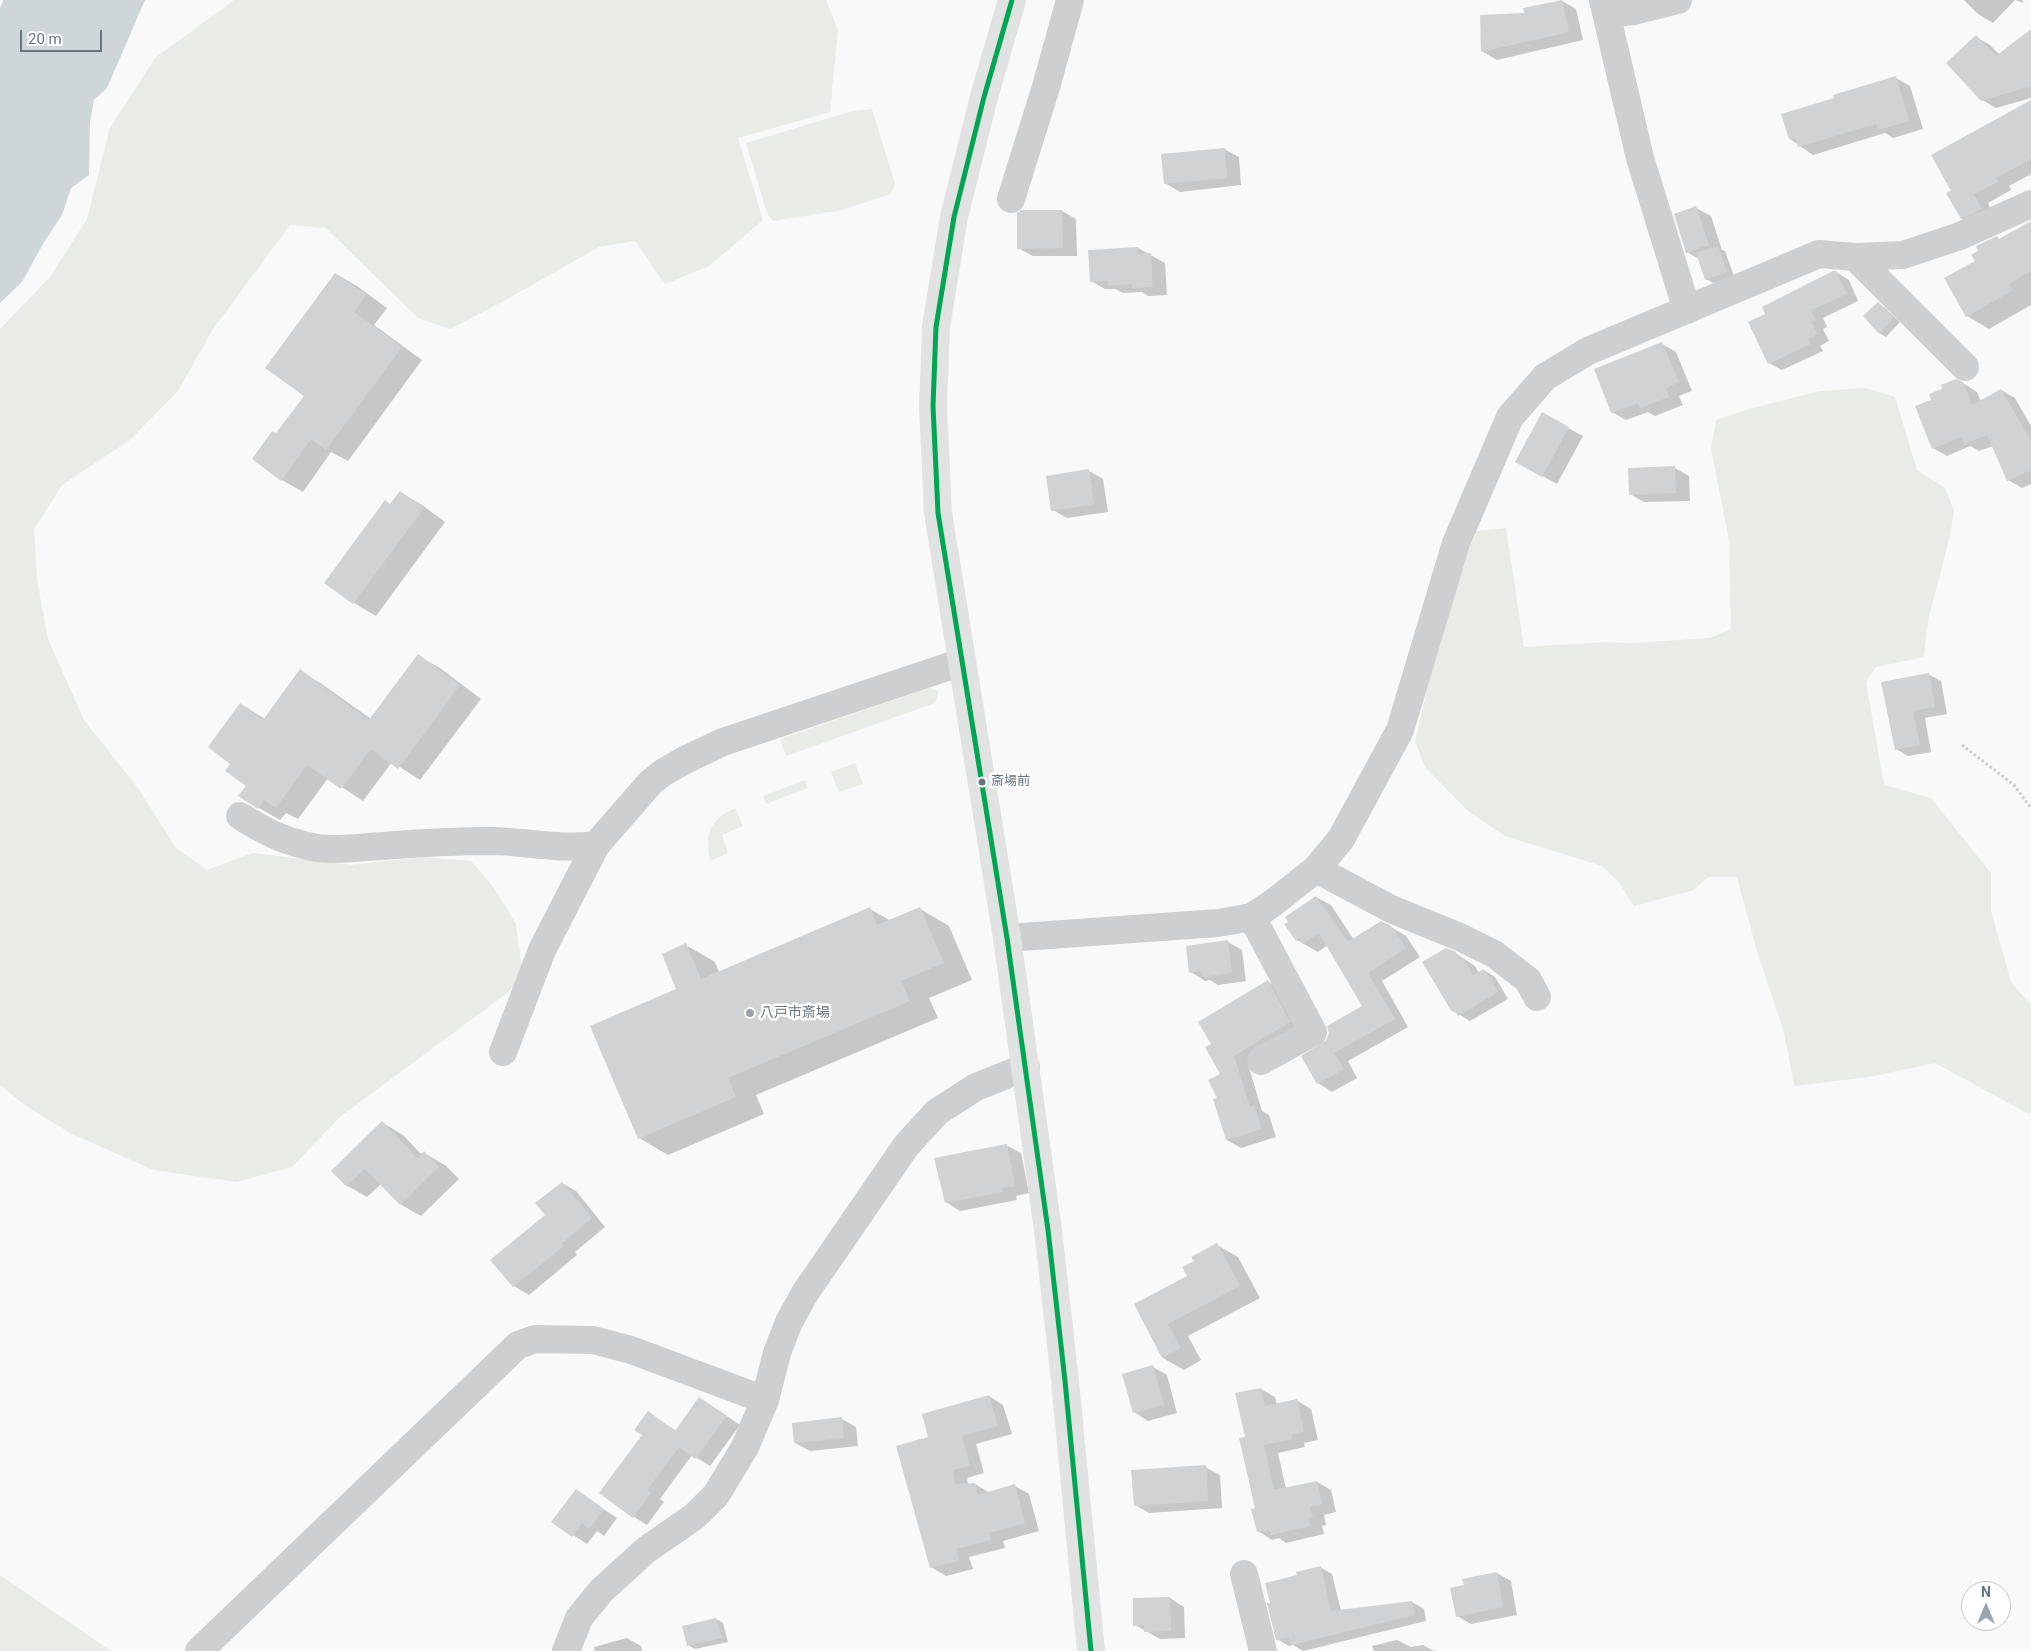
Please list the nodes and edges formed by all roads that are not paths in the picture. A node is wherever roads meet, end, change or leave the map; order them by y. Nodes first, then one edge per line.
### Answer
1 (1012, 0) edge
2 (1070, 0) edge
3 (1678, 0) edge
4 (1605, 7) edge
5 (1011, 199) dead end
6 (2031, 204) edge
7 (1855, 257) junction
8 (1687, 310) junction
9 (1965, 367) dead end
10 (962, 662) junction
11 (240, 816) dead end
12 (596, 844) junction
13 (1316, 869) junction
14 (1252, 918) junction
15 (1006, 938) junction
16 (1537, 997) dead end
17 (503, 1052) dead end
18 (1261, 1061) dead end
19 (1026, 1067) junction
20 (765, 1400) junction
21 (1244, 1574) dead end
22 (199, 1651) edge
23 (566, 1651) edge
24 (1091, 1651) edge
25 (1262, 1651) edge

1 - 10 main road
2 - 5 street
3 - 4 street
4 - 8 street
6 - 7 street
7 - 8 street
7 - 9 street
8 - 13 street
10 - 12 street
10 - 15 main road
11 - 12 street
12 - 17 street
13 - 14 street
13 - 16 street
14 - 15 street
14 - 18 street
15 - 19 main road
19 - 20 street
19 - 24 main road
20 - 22 street
20 - 23 street
21 - 25 street

